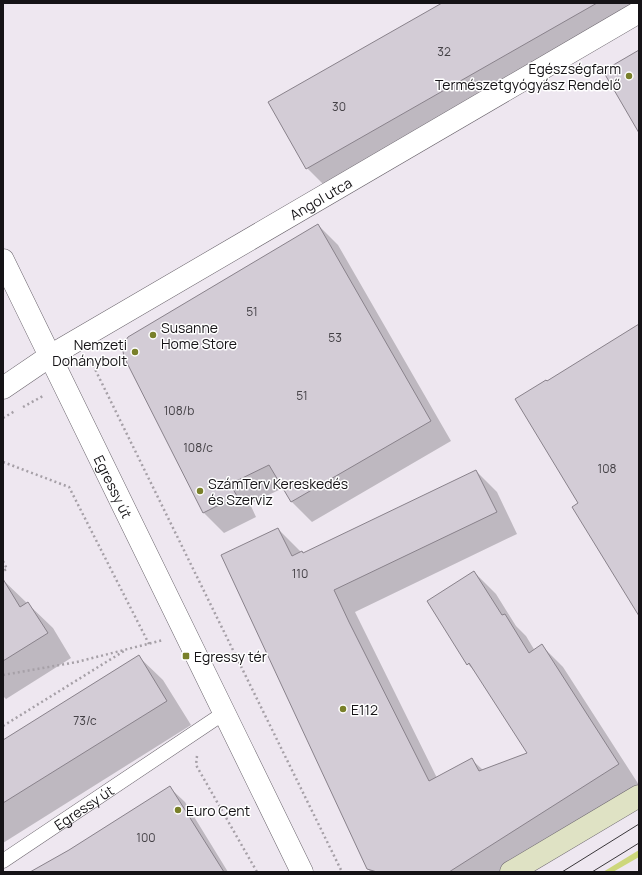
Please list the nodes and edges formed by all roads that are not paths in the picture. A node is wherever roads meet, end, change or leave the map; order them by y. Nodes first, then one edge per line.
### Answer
1 (639, 12) edge
2 (3, 260) edge
3 (50, 356) junction
4 (3, 388) edge
5 (224, 713) junction
6 (639, 796) edge
7 (3, 861) edge
8 (302, 872) edge
9 (511, 872) edge

1 - 3 street, Angol utca
2 - 3 street, Egressy út
3 - 4 street, Angol utca
3 - 5 street, Egressy út
5 - 7 lane, Egressy út
5 - 8 street, Egressy út
6 - 9 main road

